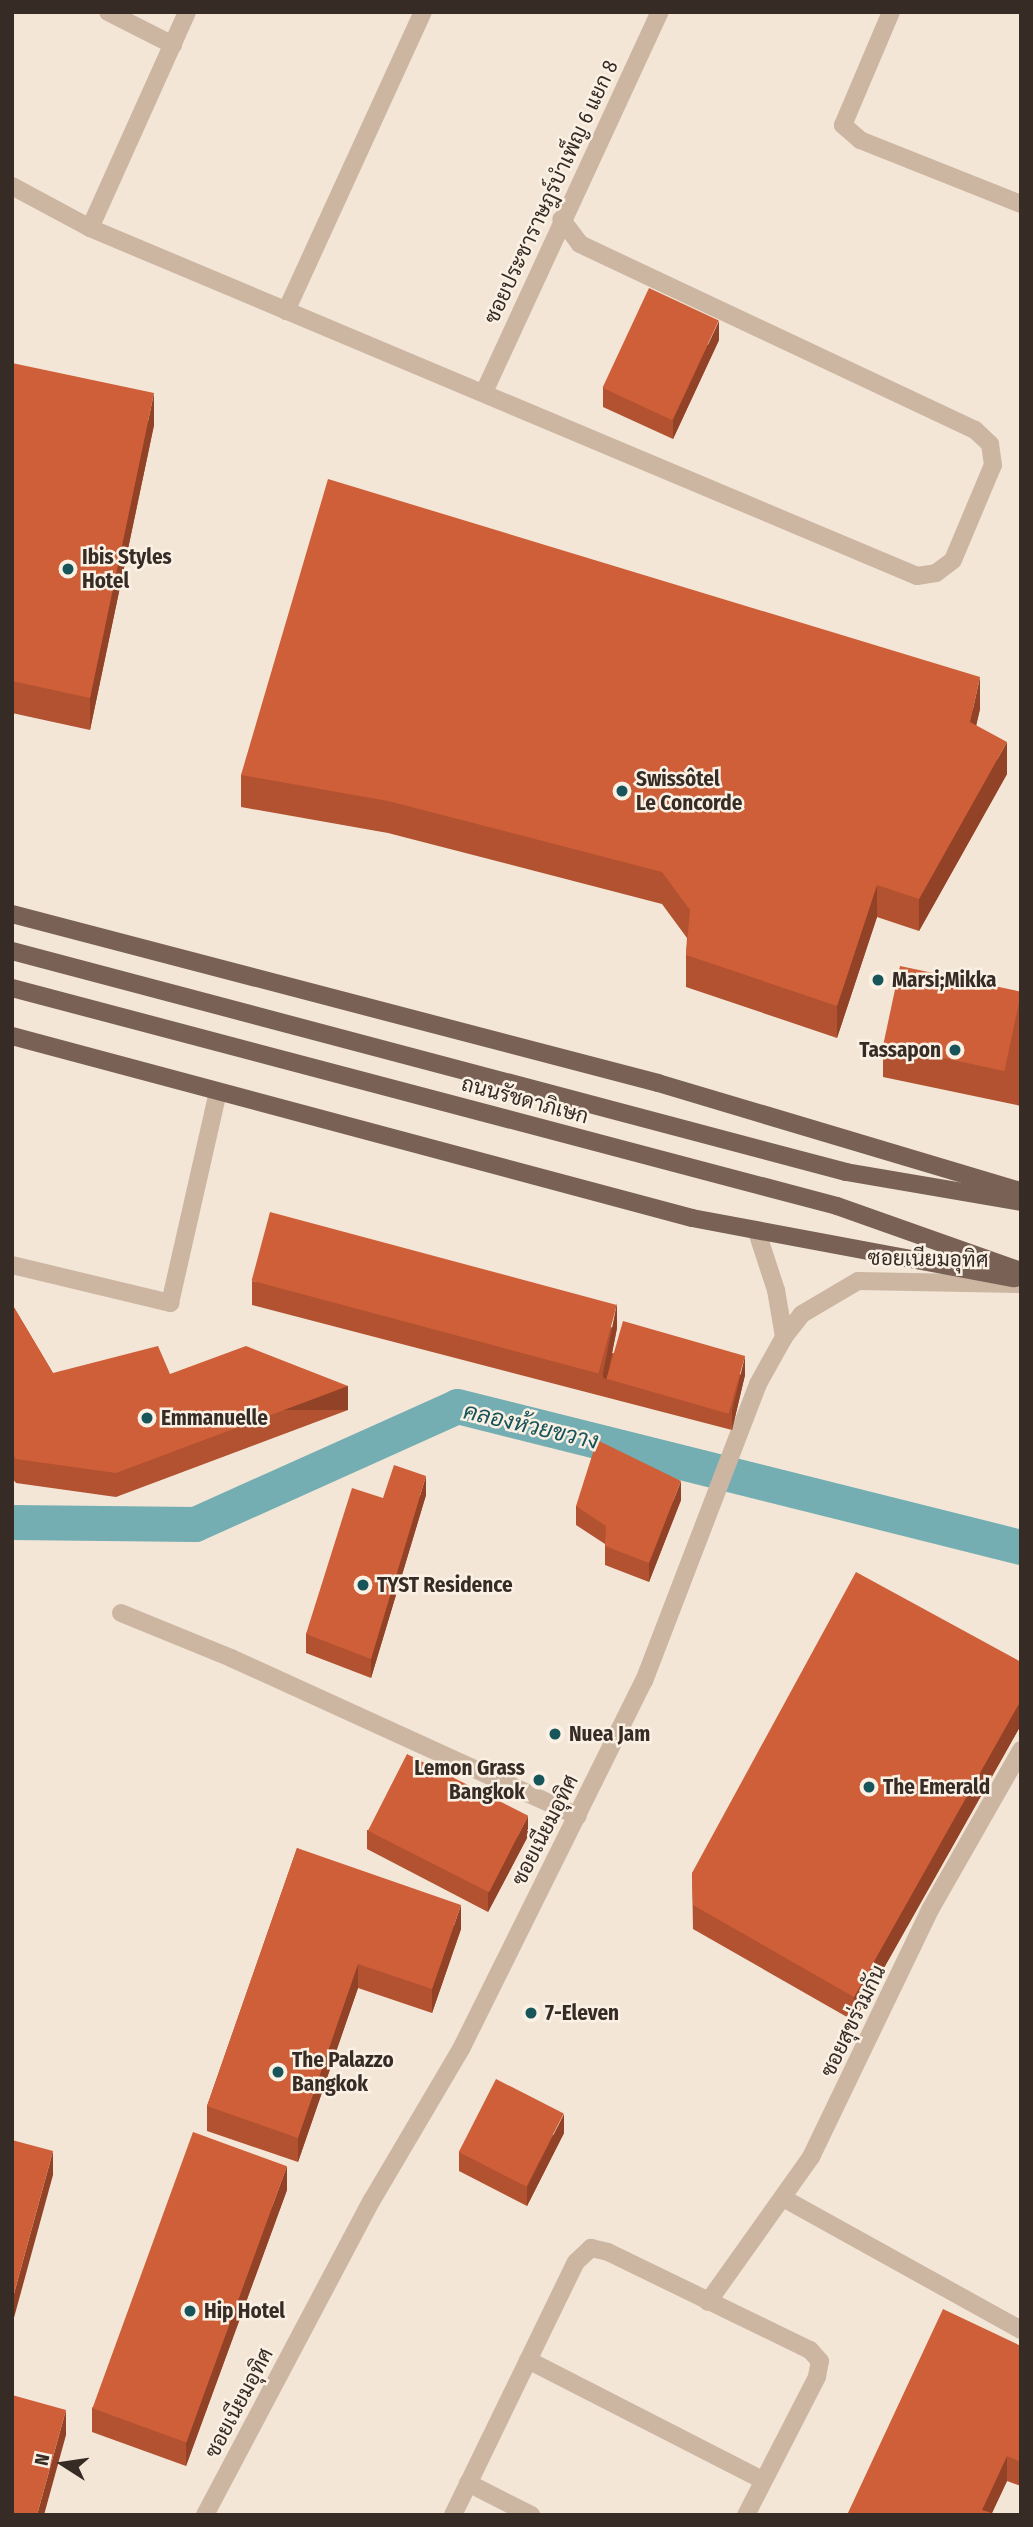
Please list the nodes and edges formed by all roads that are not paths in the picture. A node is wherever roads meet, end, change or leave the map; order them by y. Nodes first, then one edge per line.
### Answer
1 (108, 12) edge
2 (187, 12) edge
3 (423, 12) edge
4 (660, 12) edge
5 (891, 12) edge
6 (173, 45) junction
7 (12, 186) edge
8 (1021, 204) edge
9 (561, 219) junction
10 (90, 228) junction
11 (286, 311) junction
12 (485, 390) junction
13 (12, 914) edge
14 (12, 951) edge
15 (12, 988) edge
16 (12, 1036) edge
17 (218, 1092) junction
18 (1021, 1191) edge
19 (1021, 1202) edge
20 (757, 1232) junction
21 (12, 1265) edge
22 (1021, 1271) edge
23 (1021, 1282) edge
24 (784, 1337) junction
25 (121, 1613) dead end
26 (1021, 1750) edge
27 (578, 1816) junction
28 (783, 2198) junction
29 (708, 2302) junction
30 (1021, 2330) edge
31 (528, 2360) junction
32 (762, 2480) junction
33 (468, 2483) junction
34 (205, 2515) edge
35 (453, 2515) edge
36 (531, 2515) edge
37 (746, 2515) edge

1 - 6 street
2 - 6 street
3 - 11 street
4 - 9 street, ซอยประชาราษฎร์บำเพ็ญ 6 แยก 8
5 - 8 street
6 - 10 street
7 - 10 street
9 - 12 street, ซอยประชาราษฎร์บำเพ็ญ 6 แยก 8
9 - 12 street
10 - 11 street
11 - 12 street
13 - 18 main road
14 - 19 main road, ถนนรัชดาภิเษก
15 - 22 main road, ถนนรัชดาภิเษก
16 - 17 main road
17 - 20 main road
17 - 21 street
20 - 23 main road
20 - 24 street
23 - 24 street, ซอยเนียมอุทิศ
24 - 27 street, ซอยเนียมอุทิศ
25 - 27 street
26 - 28 street, ซอยสุขร่วมกัน
27 - 34 street, ซอยเนียมอุทิศ
28 - 29 street, ซอยสุขร่วมกัน
28 - 30 street
29 - 31 street
29 - 32 street
31 - 32 street
31 - 33 street
32 - 37 street
33 - 35 street
33 - 36 street

